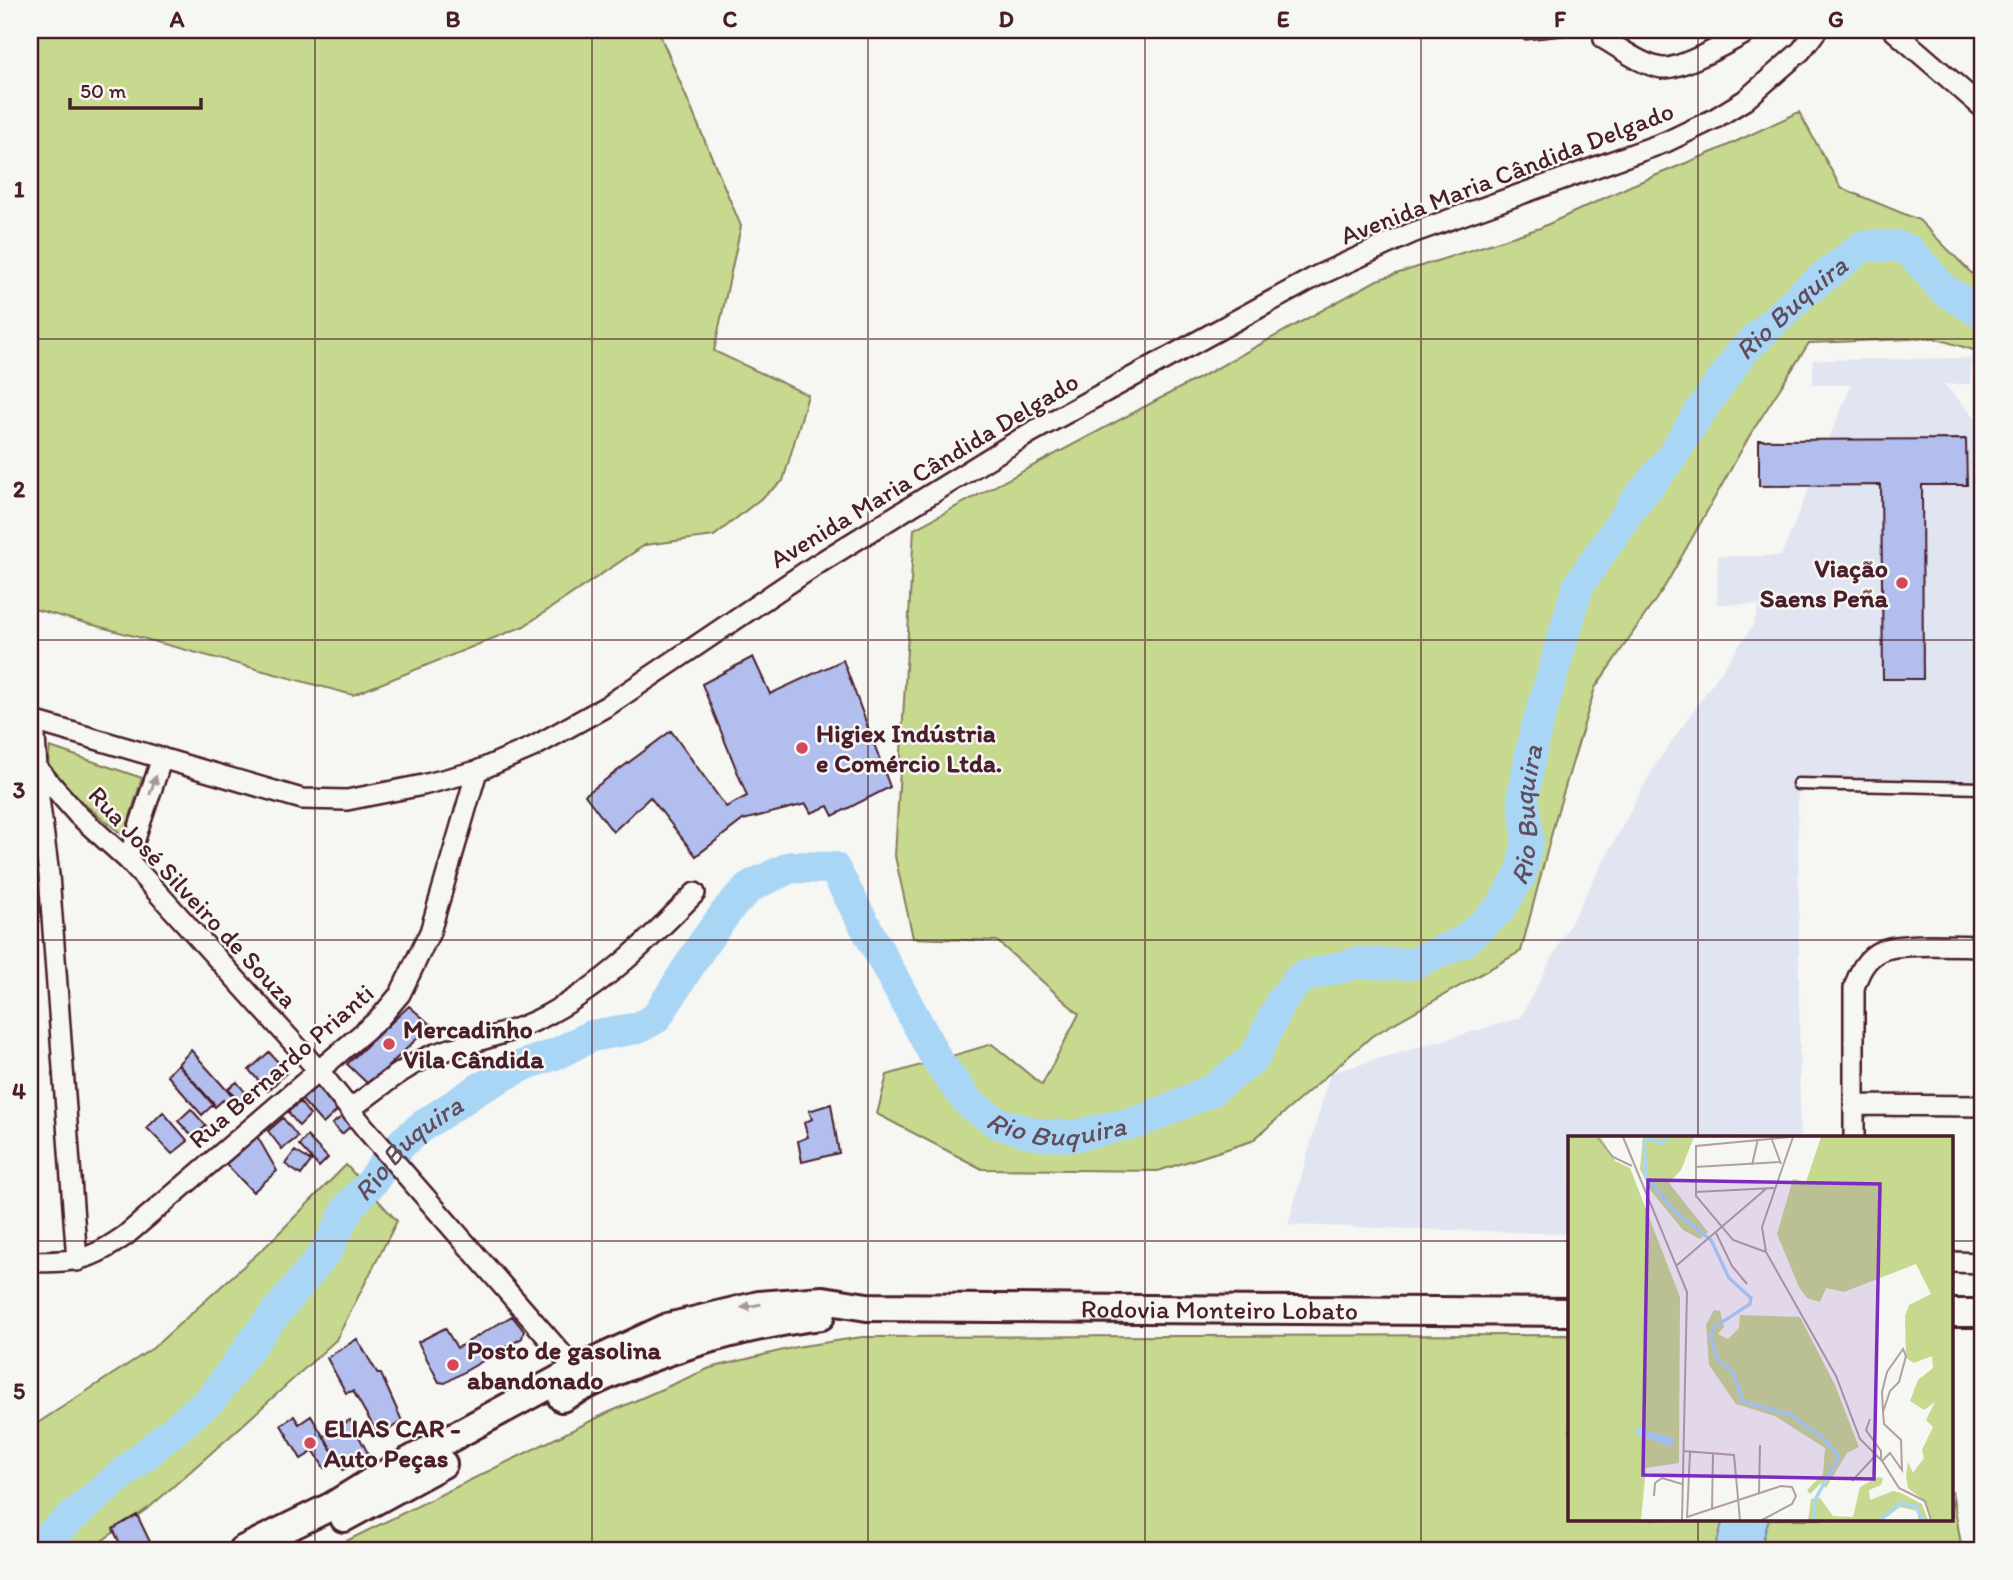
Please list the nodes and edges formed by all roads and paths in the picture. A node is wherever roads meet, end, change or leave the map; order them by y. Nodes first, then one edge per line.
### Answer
1 (1752, 30) edge
2 (1817, 30) edge
3 (1893, 30) edge
4 (1604, 39) dead end
5 (1983, 108) edge
6 (32, 720) edge
7 (162, 758) junction
8 (36, 767) junction
9 (477, 771) junction
10 (1798, 784) dead end
11 (1983, 788) edge
12 (78, 815) junction
13 (128, 860) junction
14 (49, 875) junction
15 (695, 892) dead end
16 (1983, 946) edge
17 (319, 1070) junction
18 (1855, 1105) junction
19 (1983, 1106) edge
20 (349, 1109) junction
21 (1854, 1136) edge
22 (77, 1261) junction
23 (30, 1262) edge
24 (1954, 1262) edge
25 (1983, 1263) edge
26 (1568, 1312) edge
27 (1954, 1313) edge
28 (1983, 1313) edge
29 (581, 1377) junction
30 (242, 1550) edge
31 (280, 1550) edge

1 - 4 street
2 - 9 street, Avenida Maria Cândida Delgado
3 - 5 street
6 - 7 street, Avenida Maria Cândida Delgado
6 - 8 street
7 - 9 street, Avenida Maria Cândida Delgado
13 -> 7 street
8 - 12 street, Rua José Silveiro de Souza
8 - 14 street
9 - 17 street, Rua Bernardo Prianti
10 - 11 lane
12 - 13 street, Rua José Silveiro de Souza
12 - 14 street
13 - 17 street, Rua José Silveiro de Souza
14 - 22 street
15 - 20 street
16 - 18 street
17 - 20 street, Rua José Silveiro de Souza
17 - 22 street, Rua Bernardo Prianti
18 - 19 street
18 - 21 street
20 - 29 street, Rua José Silveiro de Souza
22 - 23 street, Rua Bernardo Prianti
24 - 25 street
26 - 29 main road, Rodovia Monteiro Lobato
27 - 28 main road
29 - 30 main road, Rodovia Monteiro Lobato
29 - 31 main road, Rodovia Monteiro Lobato

